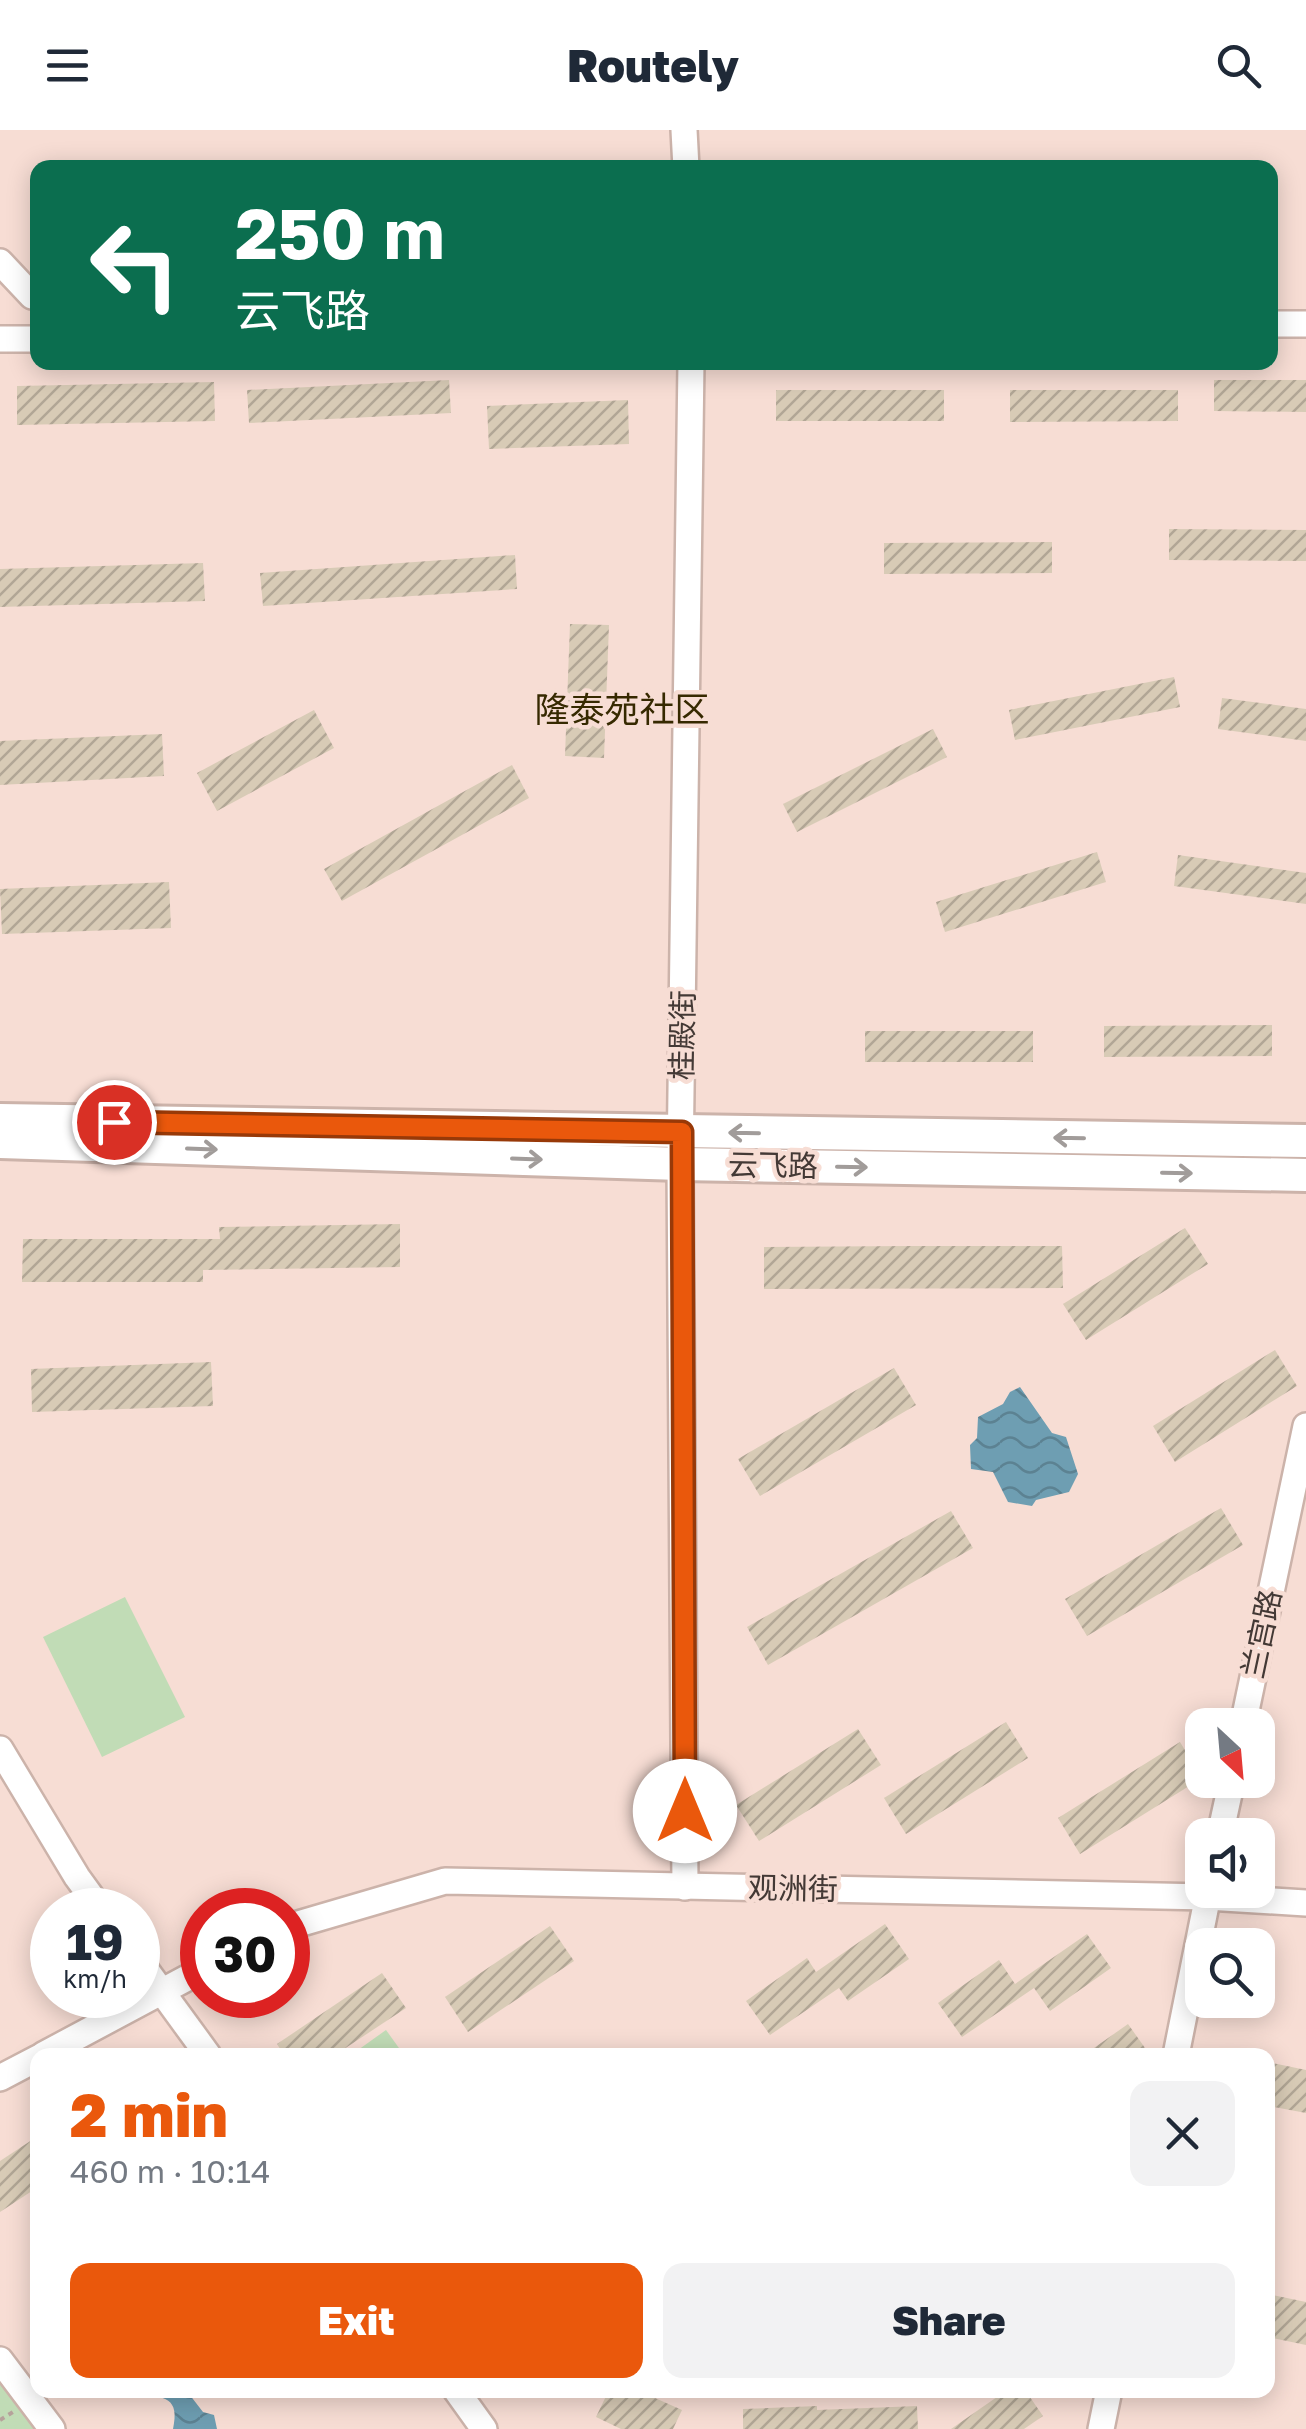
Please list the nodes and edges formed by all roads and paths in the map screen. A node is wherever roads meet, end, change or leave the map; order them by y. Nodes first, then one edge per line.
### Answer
1 (684, 130) edge
2 (686, 160) edge
3 (0, 262) edge
4 (30, 294) edge
5 (1278, 324) edge
6 (1306, 324) edge
7 (30, 338) edge
8 (0, 339) edge
9 (691, 370) edge
10 (0, 1120) edge
11 (1306, 1141) edge
12 (0, 1142) edge
13 (681, 1148) junction
14 (1306, 1175) edge
15 (1306, 1426) edge
16 (1247, 1708) edge
17 (0, 1749) edge
18 (685, 1887) junction
19 (85, 1888) edge
20 (1185, 1894) edge
21 (1275, 1900) edge
22 (1306, 1903) edge
23 (1205, 1908) edge
24 (310, 1921) edge
25 (180, 1982) edge
26 (161, 1992) junction
27 (55, 2048) edge
28 (203, 2048) edge
29 (1177, 2048) edge
30 (30, 2062) edge
31 (0, 2078) edge
32 (0, 2360) edge
33 (462, 2398) edge
34 (1107, 2398) edge
35 (52, 2429) edge
36 (484, 2429) edge
37 (1101, 2429) edge

1 - 2 street
3 - 4 street
5 - 6 street
7 - 8 street
9 - 13 street, 桂殿街
10 - 13 main road, 云飞路
11 -> 13 main road, 云飞路
12 -> 13 main road, 云飞路
13 -> 14 main road, 云飞路
13 - 18 street, 桂殿街
15 - 16 street, 兰宫路
17 - 19 street
18 - 20 street, 观洲街
18 - 24 street, 观洲街
21 - 22 street, 观洲街
23 - 29 street
25 - 26 street
26 - 27 street
26 - 28 street
30 - 31 street
32 - 35 street
33 - 36 street
34 - 37 street

